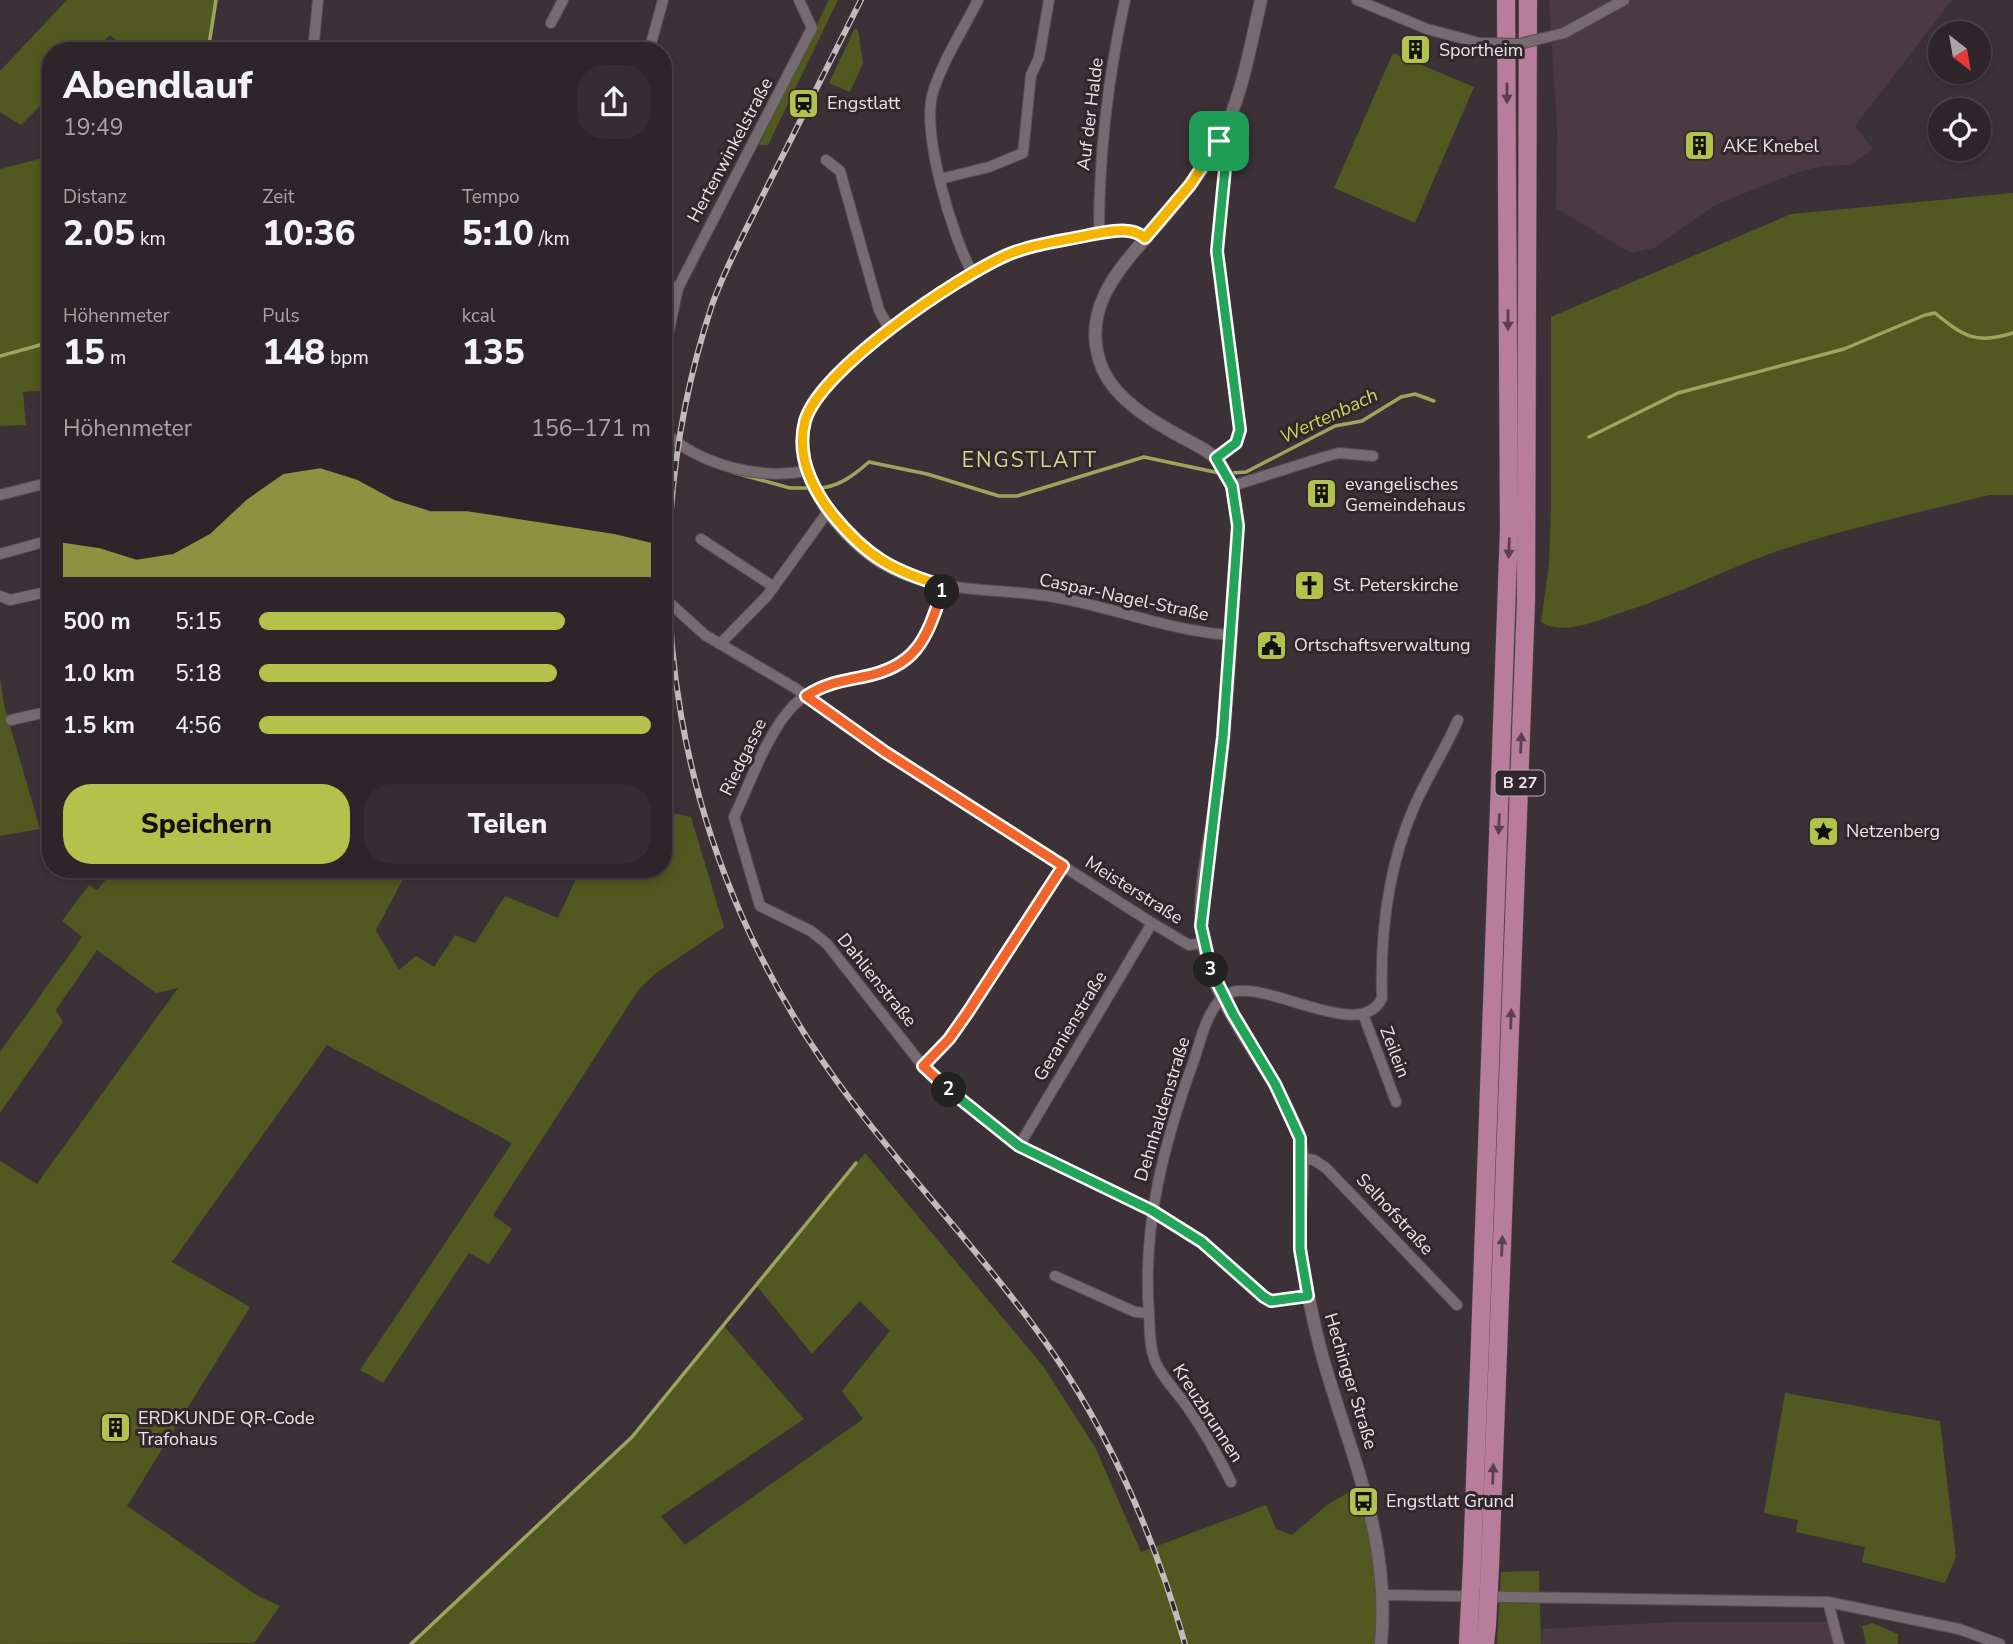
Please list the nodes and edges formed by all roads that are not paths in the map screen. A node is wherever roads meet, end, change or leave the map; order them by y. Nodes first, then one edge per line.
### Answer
1 (318, 0) edge
2 (563, 0) edge
3 (663, 0) edge
4 (799, 0) edge
5 (978, 0) edge
6 (1049, 0) edge
7 (1125, 0) edge
8 (1261, 0) edge
9 (1506, 0) edge
10 (1528, 0) edge
11 (1624, 0) edge
12 (1365, 2) edge
13 (551, 23) dead end
14 (314, 42) edge
15 (651, 42) edge
16 (1219, 141) junction
17 (826, 160) dead end
18 (940, 179) junction
19 (1099, 233) junction
20 (1145, 238) junction
21 (973, 274) junction
22 (672, 286) edge
23 (678, 288) junction
24 (672, 316) edge
25 (890, 330) junction
26 (672, 438) edge
27 (1373, 456) dead end
28 (1220, 463) junction
29 (808, 476) junction
30 (42, 484) edge
31 (1232, 486) junction
32 (0, 495) edge
33 (829, 510) junction
34 (701, 539) dead end
35 (42, 542) edge
36 (0, 554) edge
37 (944, 586) junction
38 (774, 587) junction
39 (42, 593) edge
40 (0, 596) edge
41 (672, 604) edge
42 (1230, 635) junction
43 (720, 644) junction
44 (806, 696) junction
45 (42, 712) edge
46 (11, 720) dead end
47 (1458, 720) dead end
48 (1063, 866) junction
49 (760, 906) joint
50 (1152, 923) junction
51 (1203, 943) junction
52 (1223, 995) junction
53 (1363, 1014) junction
54 (923, 1066) junction
55 (1396, 1102) dead end
56 (1019, 1146) junction
57 (1301, 1158) junction
58 (1151, 1210) junction
59 (1055, 1276) dead end
60 (1308, 1296) junction
61 (1457, 1305) dead end
62 (1149, 1312) junction
63 (1156, 1363) joint
64 (1231, 1482) dead end
65 (1481, 1566) junction
66 (1384, 1595) junction
67 (1828, 1602) junction
68 (1478, 1624) junction
69 (1381, 1644) edge
70 (1468, 1644) edge
71 (1485, 1644) edge
72 (1839, 1644) edge
73 (2000, 1644) edge

1 - 14 street
2 - 13 street
3 - 15 street
4 - 23 street, Hertenwinkelstraße
5 - 18 street
6 - 18 street
7 - 19 street, Auf der Halde
8 - 16 street
9 -> 65 highway, B 27
65 -> 10 highway, B 27
11 - 12 street, bridge
16 - 20 street
16 - 28 street
17 - 25 street
18 - 21 street
19 - 20 street, Caspar-Nagel-Straße
19 - 21 street, Caspar-Nagel-Straße
20 - 28 street
21 - 25 street, Caspar-Nagel-Straße
22 - 23 street
23 - 24 street, Hertenwinkelstraße
25 - 29 street, Caspar-Nagel-Straße
26 - 29 street
27 - 31 street
28 - 31 street, Hechinger Straße
29 - 33 street, Caspar-Nagel-Straße
30 - 32 street
31 - 42 street, Hechinger Straße
33 - 37 street, Caspar-Nagel-Straße
33 - 38 street
34 - 38 street
35 - 36 street
37 - 42 street, Caspar-Nagel-Straße
37 - 44 street, Riedgasse
38 - 43 street
39 - 40 street
41 - 43 street, Meisterstraße
42 - 51 street, Hechinger Straße
43 - 44 street, Meisterstraße
44 - 48 street, Meisterstraße
44 - 49 street, Riedgasse
45 - 46 street
47 - 53 street
48 - 50 street, Meisterstraße
48 - 54 street
49 - 54 street, Dahlienstraße
50 - 51 street, Meisterstraße
50 - 56 street, Geranienstraße
51 - 52 street, Hechinger Straße
52 - 53 street
52 - 57 street, Hechinger Straße
52 - 58 street, Dehnhaldenstraße
53 - 55 street, Zeilein
54 - 56 street, Dahlienstraße
56 - 58 street, Dahlienstraße
57 - 60 street, Hechinger Straße
57 - 61 street, Selhofstraße
58 - 60 street, Dahlienstraße
58 - 62 street, Dehnhaldenstraße
59 - 62 street
60 - 66 street, Hechinger Straße
62 - 63 street, Dehnhaldenstraße
63 - 64 street, Kreuzbrunnen
65 - 68 highway, B 27, bridge
66 - 67 street
66 - 69 street, Hechinger Straße
67 - 72 street
67 - 73 street
68 - 70 highway, B 27
68 - 71 highway, B 27

